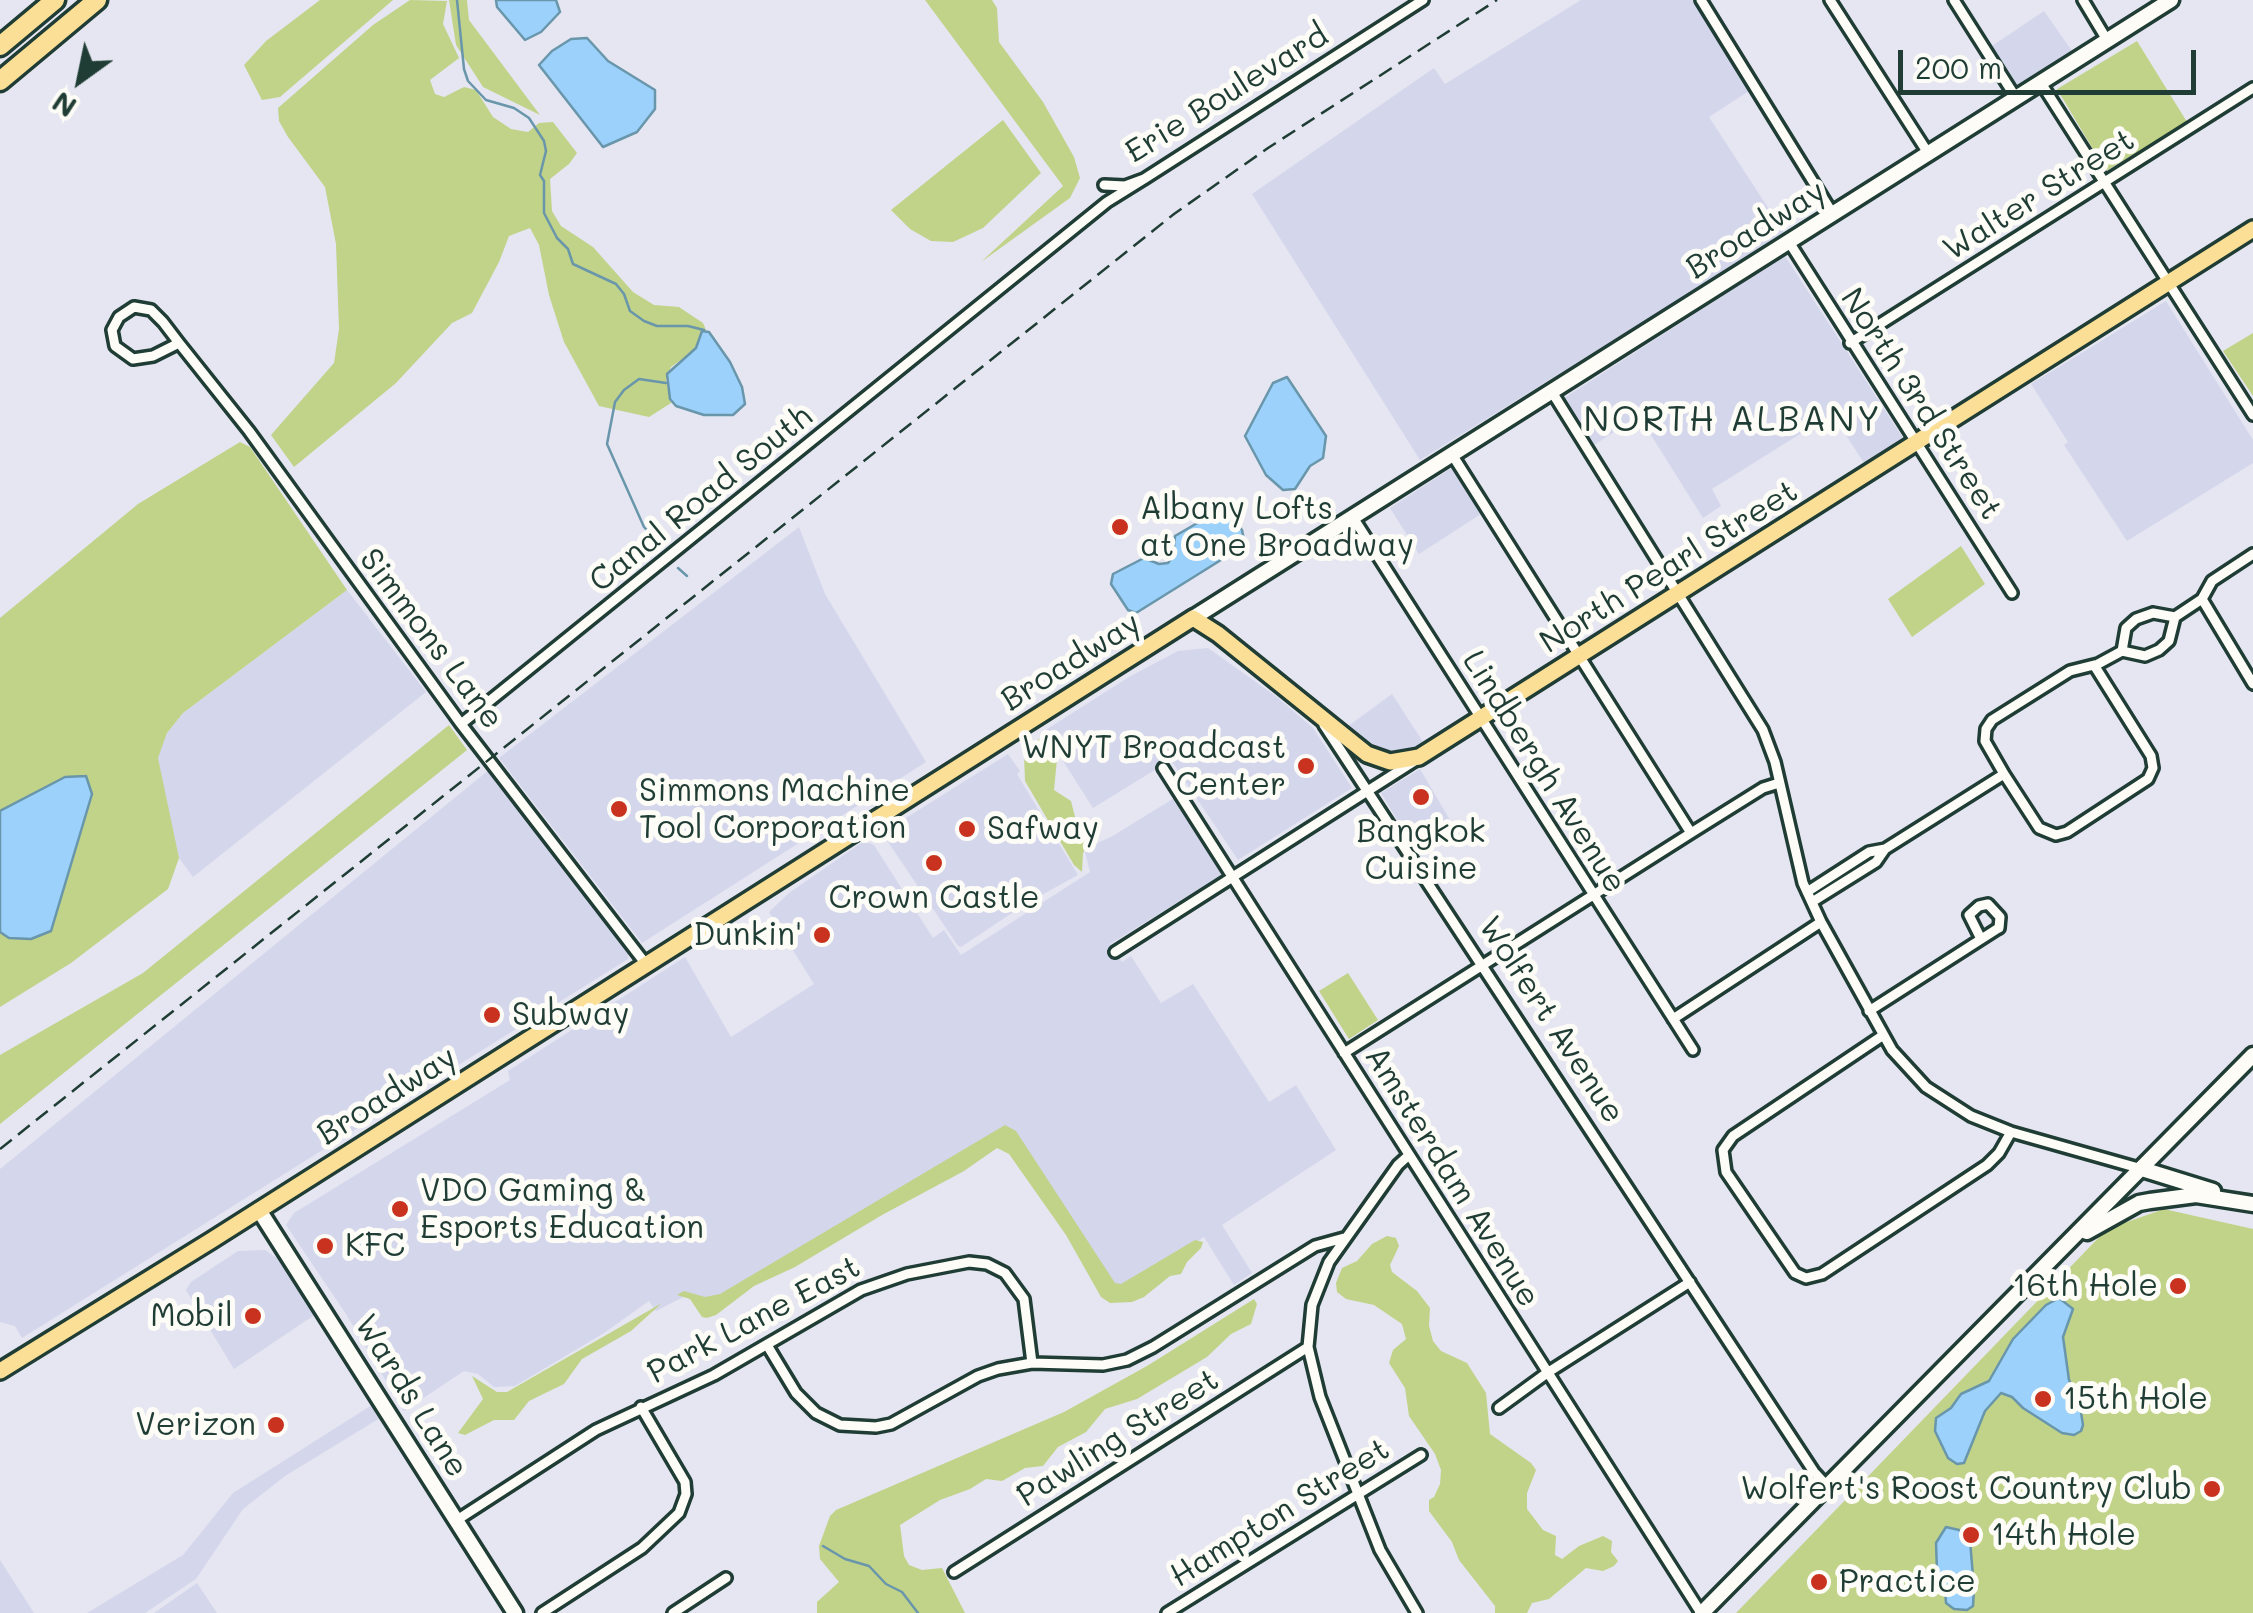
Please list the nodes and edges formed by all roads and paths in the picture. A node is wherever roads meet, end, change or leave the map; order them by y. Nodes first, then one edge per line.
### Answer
1 (55, 0) edge
2 (96, 0) edge
3 (1423, 0) edge
4 (1702, 0) edge
5 (1830, 0) edge
6 (1954, 0) edge
7 (2083, 0) edge
8 (2170, 0) edge
9 (2108, 40) junction
10 (0, 46) edge
11 (0, 81) edge
12 (2042, 83) junction
13 (2253, 88) edge
14 (2016, 98) junction
15 (1928, 153) junction
16 (1144, 179) junction
17 (2105, 182) junction
18 (1104, 186) dead end
19 (1834, 214) junction
20 (2253, 228) edge
21 (1789, 242) junction
22 (2169, 283) junction
23 (180, 342) junction
24 (1850, 343) junction
25 (1552, 392) junction
26 (2253, 415) edge
27 (1916, 442) junction
28 (1453, 456) junction
29 (1354, 520) junction
30 (2253, 554) edge
31 (1680, 592) junction
32 (2012, 593) dead end
33 (2202, 598) junction
34 (2175, 617) junction
35 (1193, 618) junction
36 (2122, 651) junction
37 (1580, 656) junction
38 (2094, 665) junction
39 (2253, 684) edge
40 (1317, 715) junction
41 (1481, 719) junction
42 (461, 724) junction
43 (1428, 753) junction
44 (1163, 768) dead end
45 (2004, 774) junction
46 (1779, 783) junction
47 (1368, 791) junction
48 (1691, 833) junction
49 (1233, 877) junction
50 (1592, 896) junction
51 (1809, 897) junction
52 (1821, 922) junction
53 (1981, 939) dead end
54 (1114, 952) dead end
55 (646, 963) junction
56 (1483, 966) junction
57 (1868, 1011) junction
58 (1672, 1019) junction
59 (1882, 1036) junction
60 (1693, 1050) dead end
61 (1344, 1053) junction
62 (2253, 1055) edge
63 (2010, 1132) junction
64 (1409, 1154) junction
65 (2142, 1169) junction
66 (2253, 1204) edge
67 (259, 1210) junction
68 (1344, 1238) junction
69 (2073, 1239) junction
70 (1690, 1282) junction
71 (767, 1345) junction
72 (1308, 1347) junction
73 (1032, 1363) junction
74 (0, 1370) edge
75 (1547, 1373) junction
76 (641, 1407) junction
77 (1499, 1408) dead end
78 (1420, 1455) dead end
79 (1827, 1486) junction
80 (1357, 1493) junction
81 (456, 1520) junction
82 (954, 1572) dead end
83 (726, 1578) dead end
84 (516, 1613) edge
85 (542, 1613) edge
86 (673, 1613) edge
87 (1167, 1613) edge
88 (1417, 1613) edge
89 (1701, 1613) edge

1 - 10 highway
2 - 11 highway
3 - 16 street, Erie Boulevard
4 - 19 street
5 - 15 street
6 - 14 street
7 - 9 street
8 - 9 street, Broadway
9 - 12 street, Broadway
12 - 14 street, Broadway
12 - 17 street
13 - 17 street, Walter Street
14 - 15 street, Broadway
15 - 19 street, Broadway
16 - 18 street, Erie Boulevard
16 - 42 street, Canal Road South
17 - 22 street
17 - 24 street, Walter Street
19 - 21 street, Broadway
20 - 22 main road, North Pearl Street
21 - 24 street, North 3rd Street
21 - 25 street, Broadway
22 - 26 street
22 - 27 main road, North Pearl Street
23 - 23 street, Simmons Lane
23 - 42 street, Simmons Lane
24 - 27 street, North 3rd Street
25 - 28 street, Broadway
25 - 31 street
27 - 31 main road, North Pearl Street
27 - 32 street, North 3rd Street
28 - 29 street, Broadway
28 - 37 street
29 - 35 street, Broadway
29 - 41 street, Lindbergh Avenue
30 - 33 street
31 - 37 main road, North Pearl Street
31 - 46 street
33 - 34 street
33 - 39 street
34 - 36 street
34 - 36 street
35 - 40 main road, Wolfert Avenue
35 - 55 main road, Broadway
36 - 38 street
37 - 41 main road, North Pearl Street
37 - 48 street
38 - 45 street
38 - 45 street
40 - 43 main road
40 - 47 street, Wolfert Avenue
41 - 43 main road, North Pearl Street
41 - 50 street, Lindbergh Avenue
42 - 55 street, Simmons Lane
43 - 47 street, North Pearl Street
44 - 49 street, Amsterdam Avenue
45 - 51 street
46 - 48 street
46 - 51 street
47 - 49 street, North Pearl Street
47 - 56 street, Wolfert Avenue
48 - 50 street
49 - 54 street, North Pearl Street
49 - 61 street, Amsterdam Avenue
50 - 56 street
50 - 58 street, Lindbergh Avenue
51 - 52 street
52 - 57 street
52 - 58 street
53 - 57 street
55 - 67 main road, Broadway
56 - 61 street
56 - 70 street, Wolfert Avenue
57 - 59 street
58 - 60 street, Lindbergh Avenue
59 - 63 street
59 - 63 street
61 - 64 street, Amsterdam Avenue
62 - 65 street
63 - 65 street
64 - 68 street
64 - 75 street, Amsterdam Avenue
65 - 66 street
65 - 69 street
66 - 69 street
67 - 74 main road, Broadway
67 - 81 street, Wards Lane
68 - 72 street
68 - 73 street
69 - 79 street
70 - 75 street
70 - 79 street, Wolfert Avenue
71 - 73 street
71 - 73 street, Park Lane East
71 - 76 street, Park Lane East
72 - 80 street
72 - 82 street, Pawling Street
75 - 77 street
75 - 89 street, Amsterdam Avenue
76 - 81 street, Park Lane East
76 - 85 street
78 - 80 street, Hampton Street
79 - 89 street
80 - 87 street, Hampton Street
80 - 88 street
81 - 84 street, Wards Lane
83 - 86 street

